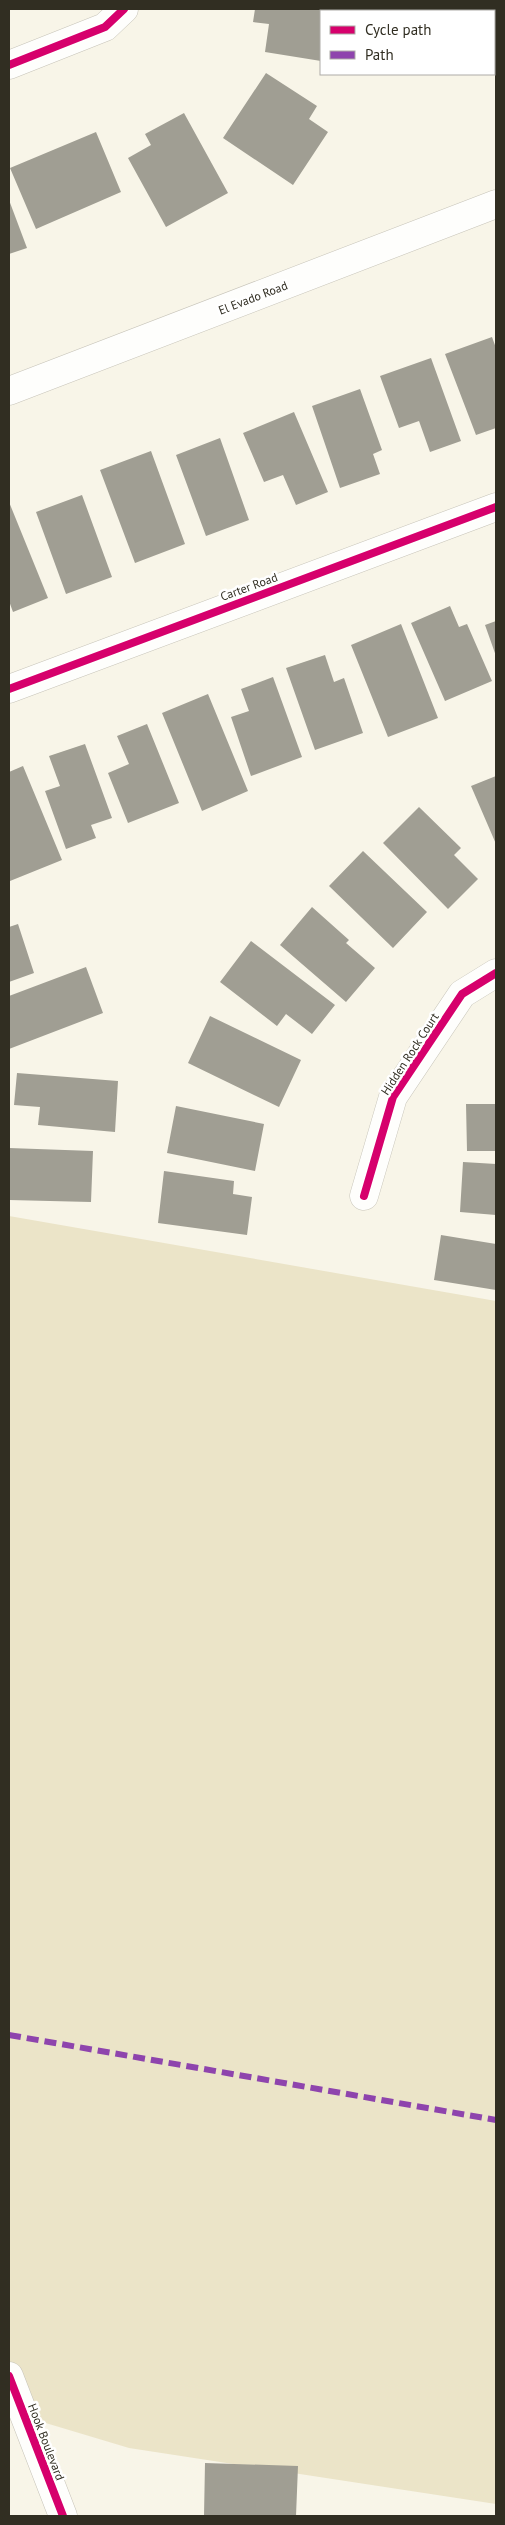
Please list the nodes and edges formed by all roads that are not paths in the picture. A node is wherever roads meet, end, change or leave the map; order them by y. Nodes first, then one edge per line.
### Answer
1 (124, 9) edge
2 (9, 65) edge
3 (496, 204) edge
4 (9, 391) edge
5 (496, 507) edge
6 (9, 689) edge
7 (496, 973) edge
8 (364, 1196) dead end
9 (9, 2376) edge
10 (63, 2516) edge

1 - 2 street
3 - 4 street, El Evado Road
5 - 6 street, Carter Road
7 - 8 street, Hidden Rock Court
9 - 10 street, Hook Boulevard

